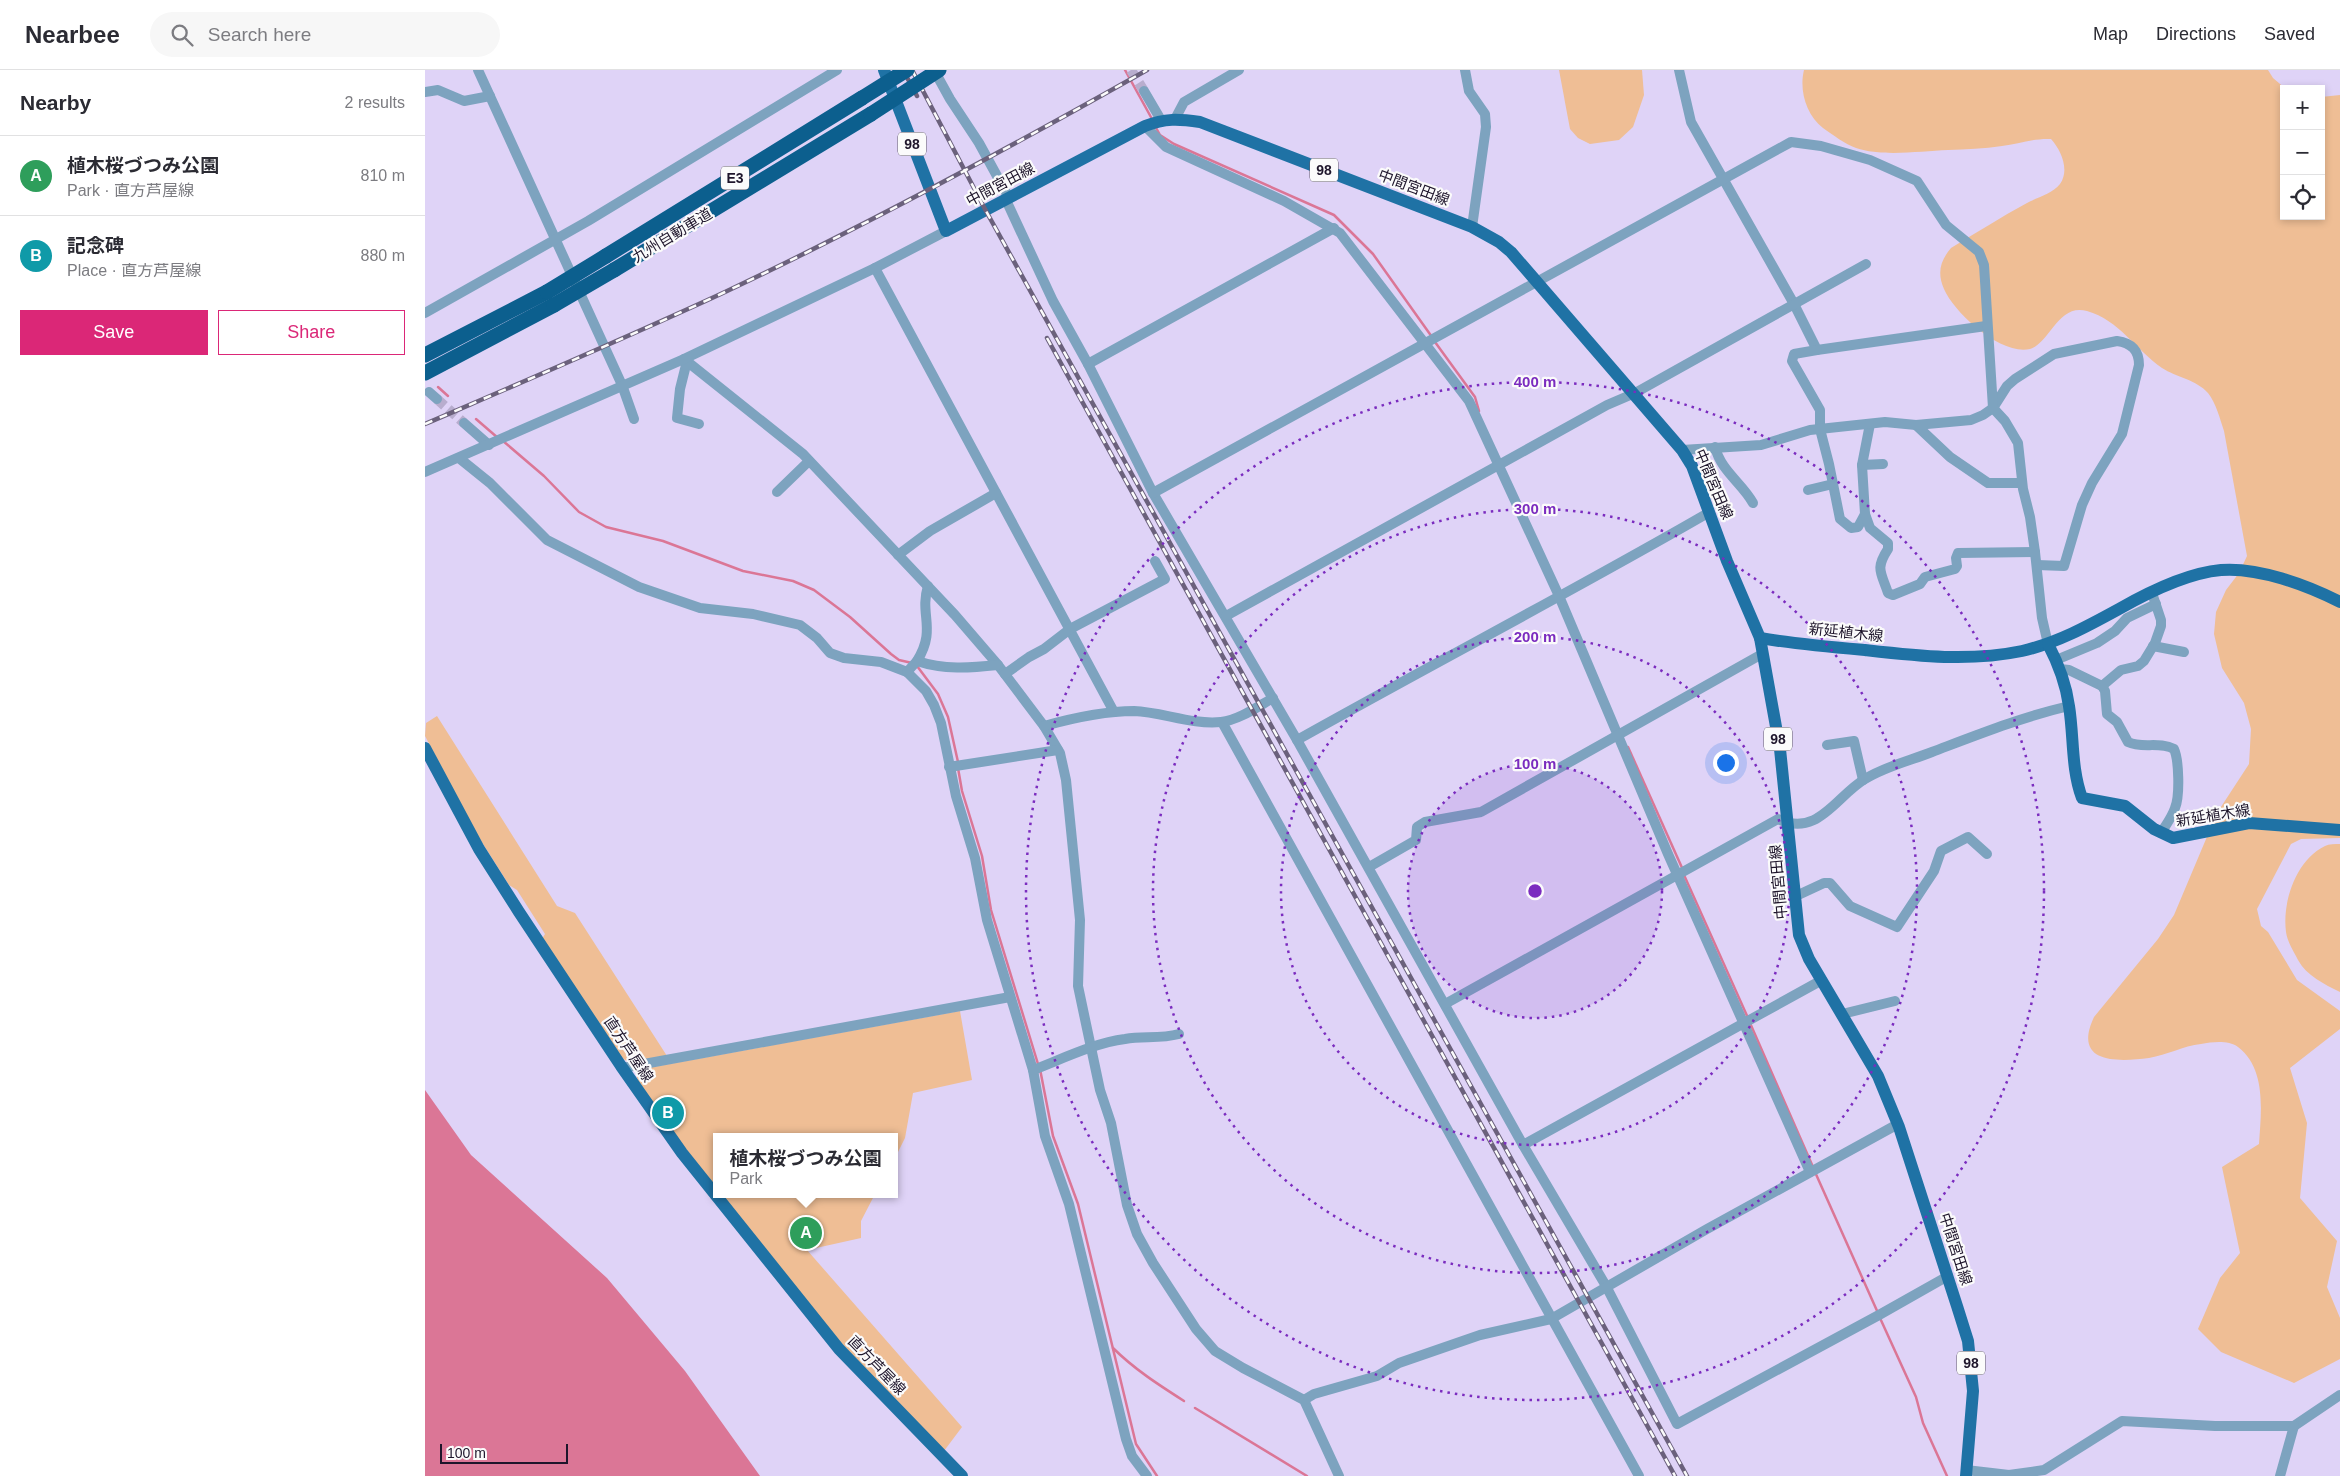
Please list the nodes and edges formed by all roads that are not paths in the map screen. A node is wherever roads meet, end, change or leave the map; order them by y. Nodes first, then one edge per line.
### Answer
1 (478, 70) edge
2 (837, 70) edge
3 (885, 70) edge
4 (907, 70) edge
5 (944, 70) edge
6 (1239, 70) edge
7 (1465, 70) edge
8 (1679, 70) edge
9 (933, 73) edge
10 (820, 74) edge
11 (1144, 91) tunnel mouth
12 (425, 92) edge
13 (489, 96) junction
14 (1175, 119) junction
15 (1161, 120) junction
16 (1145, 126) junction
17 (1723, 179) junction
18 (1008, 199) junction
19 (1472, 227) junction
20 (1334, 228) junction
21 (946, 231) junction
22 (556, 240) junction
23 (1866, 264) dead end
24 (875, 268) junction
25 (1537, 280) junction
26 (550, 298) junction
27 (1794, 304) junction
28 (425, 313) edge
29 (1986, 326) junction
30 (1426, 343) junction
31 (1817, 350) junction
32 (425, 355) edge
33 (685, 360) junction
34 (1088, 364) junction
35 (425, 373) edge
36 (621, 386) junction
37 (429, 392) dead end
38 (1635, 393) junction
39 (437, 399) tunnel mouth
40 (1993, 408) junction
41 (633, 419) dead end
42 (464, 423) tunnel mouth
43 (699, 424) dead end
44 (1870, 424) junction
45 (1915, 425) junction
46 (1820, 429) junction
47 (491, 444) junction
48 (1715, 447) junction
49 (1682, 450) junction
50 (459, 458) junction
51 (809, 461) junction
52 (1883, 464) dead end
53 (1862, 465) junction
54 (1500, 466) junction
55 (425, 472) edge
56 (2022, 483) junction
57 (1833, 484) junction
58 (1809, 490) dead end
59 (777, 492) dead end
60 (996, 492) junction
61 (1153, 493) junction
62 (1753, 504) dead end
63 (1709, 513) junction
64 (1865, 514) junction
65 (2035, 552) junction
66 (898, 555) junction
67 (1155, 561) dead end
68 (2037, 565) junction
69 (927, 586) junction
70 (1559, 596) junction
71 (2154, 598) junction
72 (2340, 602) edge
73 (1226, 616) junction
74 (1070, 629) junction
75 (1760, 638) junction
76 (2048, 644) junction
77 (2153, 646) junction
78 (2184, 652) dead end
79 (1762, 654) junction
80 (917, 661) junction
81 (2058, 664) junction
82 (998, 665) junction
83 (907, 672) junction
84 (1005, 674) junction
85 (2102, 686) junction
86 (1273, 698) junction
87 (2069, 706) junction
88 (1114, 712) junction
89 (1222, 722) junction
90 (1044, 726) junction
91 (1617, 734) junction
92 (1297, 740) junction
93 (1827, 745) dead end
94 (425, 748) edge
95 (1058, 750) junction
96 (949, 767) junction
97 (1863, 780) junction
98 (1789, 824) junction
99 (2340, 830) edge
100 (2161, 833) junction
101 (1987, 854) dead end
102 (1369, 867) junction
103 (1678, 875) junction
104 (1796, 896) junction
105 (1822, 980) junction
106 (1010, 997) junction
107 (1895, 1002) dead end
108 (1445, 1004) junction
109 (1842, 1014) junction
110 (1743, 1024) junction
111 (1179, 1034) dead end
112 (1091, 1048) junction
113 (622, 1068) junction
114 (1033, 1070) junction
115 (1898, 1124) junction
116 (1523, 1145) junction
117 (1810, 1172) junction
118 (713, 1193) edge
119 (717, 1198) edge
120 (1947, 1276) junction
121 (1606, 1286) junction
122 (1551, 1319) junction
123 (2340, 1395) edge
124 (1304, 1400) junction
125 (2295, 1426) junction
126 (1966, 1473) edge
127 (963, 1476) edge
128 (1147, 1476) edge
129 (1339, 1476) edge
130 (1639, 1476) edge
131 (2280, 1476) edge

1 - 13 street
2 - 10 street
3 - 21 main road, 98
4 - 26 highway, 九州自動車道 / E3, bridge
5 - 9 highway, 九州自動車道, bridge
6 - 14 street
7 - 19 street
8 - 17 street
9 - 18 street
9 - 26 highway, 九州自動車道 / E3, bridge
10 - 22 street
11 - 15 street
12 - 13 street
13 - 22 street
14 - 15 main road, 中間宮田線 / 98
14 - 19 main road, 中間宮田線 / 98
15 - 16 main road, 中間宮田線 / 98
16 - 18 main road, 中間宮田線 / 98
16 - 20 street
17 - 25 street
17 - 27 street
17 - 29 street
18 - 21 main road, 中間宮田線 / 98
18 - 34 street
19 - 25 main road, 中間宮田線 / 98
20 - 30 street
20 - 34 street
21 - 24 street
22 - 28 street
22 - 36 street
23 - 27 street
24 - 33 street
24 - 60 street
25 - 30 street
25 - 38 main road, 中間宮田線 / 98
26 - 32 highway, 九州自動車道 / E3
26 - 35 highway, 九州自動車道 / E3
27 - 31 street
27 - 38 street
29 - 31 street
29 - 40 street
30 - 54 street
30 - 61 street
31 - 46 street
33 - 36 street
33 - 43 street
33 - 51 street
34 - 61 street
36 - 41 street
36 - 47 street
37 - 39 street
38 - 49 main road, 中間宮田線 / 98
38 - 54 street
40 - 45 street
40 - 56 street
40 - 68 street
42 - 47 street
44 - 45 street
44 - 46 street
44 - 53 street
45 - 56 street
46 - 48 street
46 - 57 street
47 - 50 street
48 - 49 street
48 - 62 street
49 - 63 main road, 中間宮田線 / 98
50 - 55 street
50 - 83 street
51 - 59 street
51 - 66 street
52 - 53 street
53 - 64 street
54 - 70 street
54 - 73 street
56 - 65 street
57 - 58 street
57 - 64 street
60 - 66 street
60 - 74 street
61 - 73 street
63 - 70 street
63 - 75 main road, 中間宮田線 / 98
64 - 65 street
65 - 68 street
66 - 69 street
67 - 74 street
68 - 76 street
69 - 80 street
69 - 82 street
70 - 91 street
70 - 92 street
71 - 72 main road, 新延植木線
71 - 76 main road, 新延植木線
71 - 77 street
71 - 81 street
73 - 86 street
74 - 84 street
74 - 88 street
75 - 76 main road, 新延植木線
75 - 79 main road, 中間宮田線 / 98
76 - 81 main road, 新延植木線
77 - 78 street
77 - 85 street
79 - 91 street
79 - 98 main road, 中間宮田線 / 98
80 - 82 street
80 - 83 street
81 - 85 street
81 - 87 main road, 新延植木線
82 - 84 street
83 - 96 street
84 - 90 street
85 - 100 street
86 - 89 street
86 - 92 street
87 - 97 street
87 - 100 main road, 新延植木線
88 - 89 street
88 - 90 street
89 - 122 street
90 - 95 street
91 - 102 street
91 - 103 street
92 - 102 street
93 - 97 street
94 - 113 main road, 直方芦屋線
95 - 96 street
95 - 112 street
96 - 106 street
97 - 98 street
98 - 103 street
98 - 104 main road, 中間宮田線 / 98
99 - 100 main road, 新延植木線
101 - 104 street
102 - 108 street
103 - 108 street
103 - 110 street
104 - 105 main road, 中間宮田線 / 98
105 - 109 main road, 中間宮田線 / 98
105 - 110 street
106 - 113 street
106 - 114 street
107 - 109 street
108 - 116 street
109 - 115 main road, 中間宮田線 / 98
110 - 116 street
110 - 117 street
111 - 112 street
112 - 114 street
112 - 124 street
113 - 118 main road, 直方芦屋線
114 - 128 street
115 - 117 street
115 - 120 main road, 中間宮田線 / 98
116 - 121 street
117 - 121 street
119 - 127 main road, 直方芦屋線
120 - 121 street
120 - 126 main road, 中間宮田線 / 98
121 - 122 street
122 - 124 street
122 - 130 street
123 - 125 street
124 - 129 street
125 - 126 street
125 - 131 street

